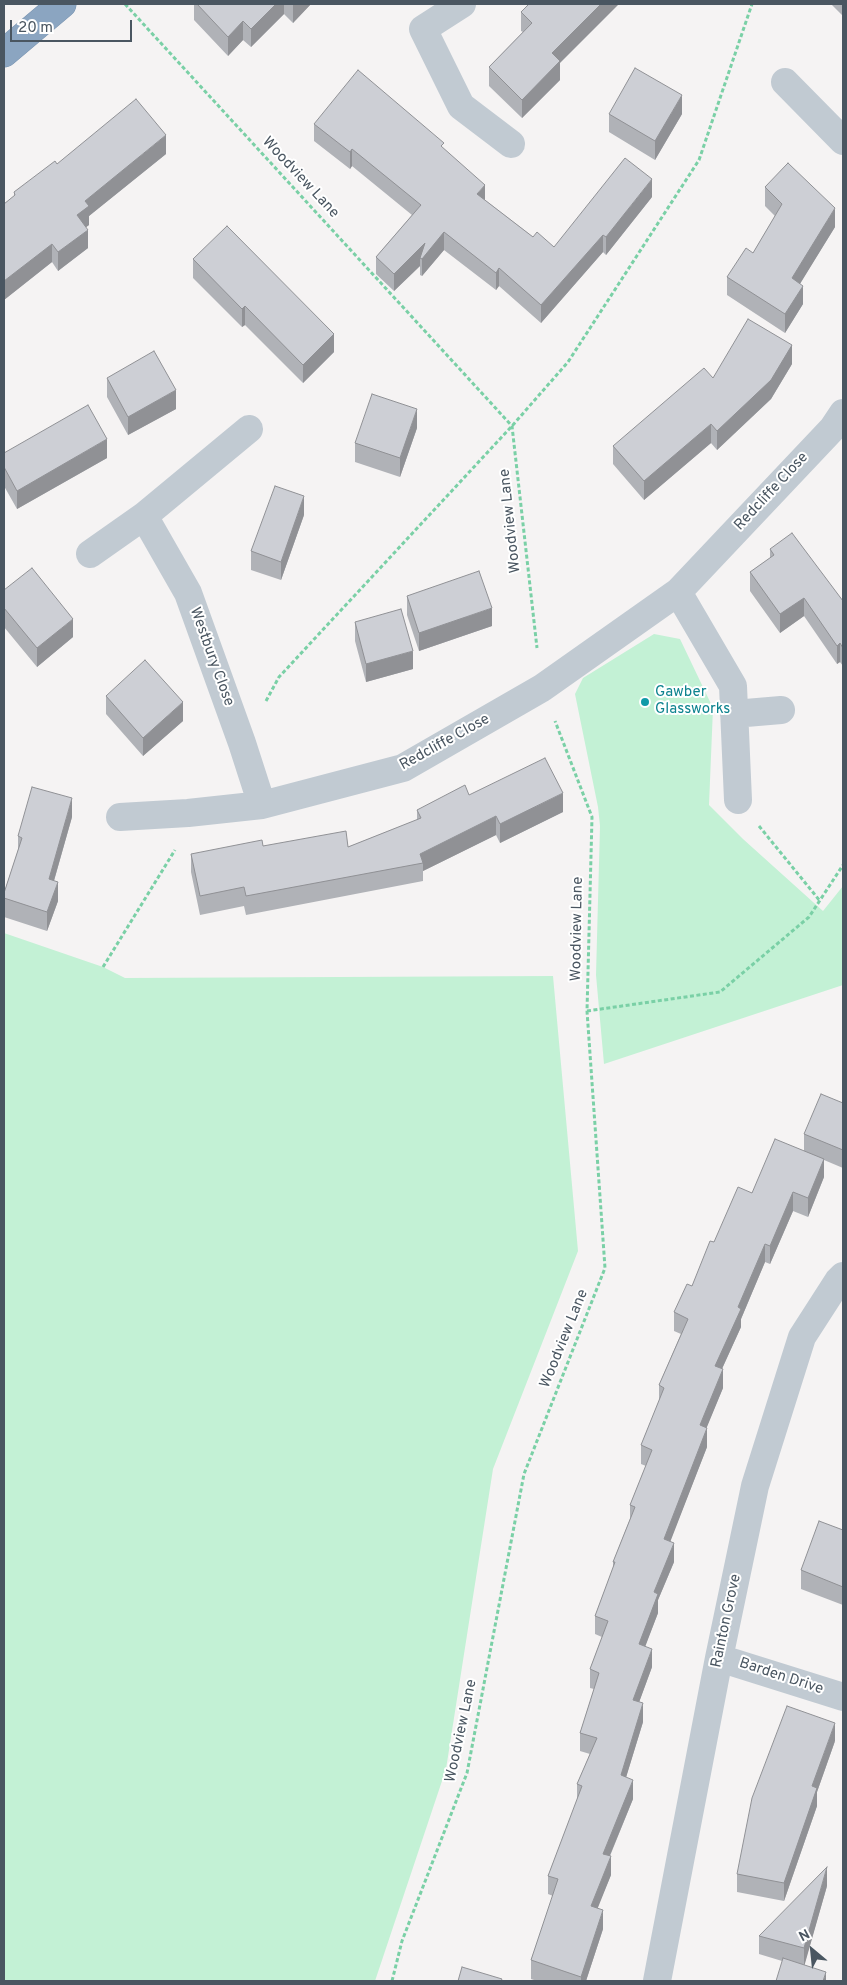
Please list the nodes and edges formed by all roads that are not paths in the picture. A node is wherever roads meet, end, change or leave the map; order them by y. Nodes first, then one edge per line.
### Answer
1 (62, 4) edge
2 (462, 4) edge
3 (4, 53) edge
4 (785, 82) dead end
5 (843, 141) edge
6 (511, 144) dead end
7 (843, 413) edge
8 (249, 429) dead end
9 (144, 516) junction
10 (90, 554) dead end
11 (678, 592) junction
12 (781, 710) dead end
13 (734, 714) junction
14 (738, 800) road end
15 (262, 805) junction
16 (120, 817) dead end
17 (843, 1276) edge
18 (719, 1658) junction
19 (843, 1697) edge
20 (658, 1981) edge

1 - 3 highway
2 - 6 street
4 - 5 street
7 - 11 street, Redcliffe Close
8 - 9 street
9 - 10 street
9 - 15 street, Westbury Close
11 - 13 street
11 - 15 street, Redcliffe Close
12 - 13 street
13 - 14 street
15 - 16 street, Redcliffe Close
17 - 18 street, Rainton Grove
18 - 19 street, Barden Drive
18 - 20 street, Rainton Grove

